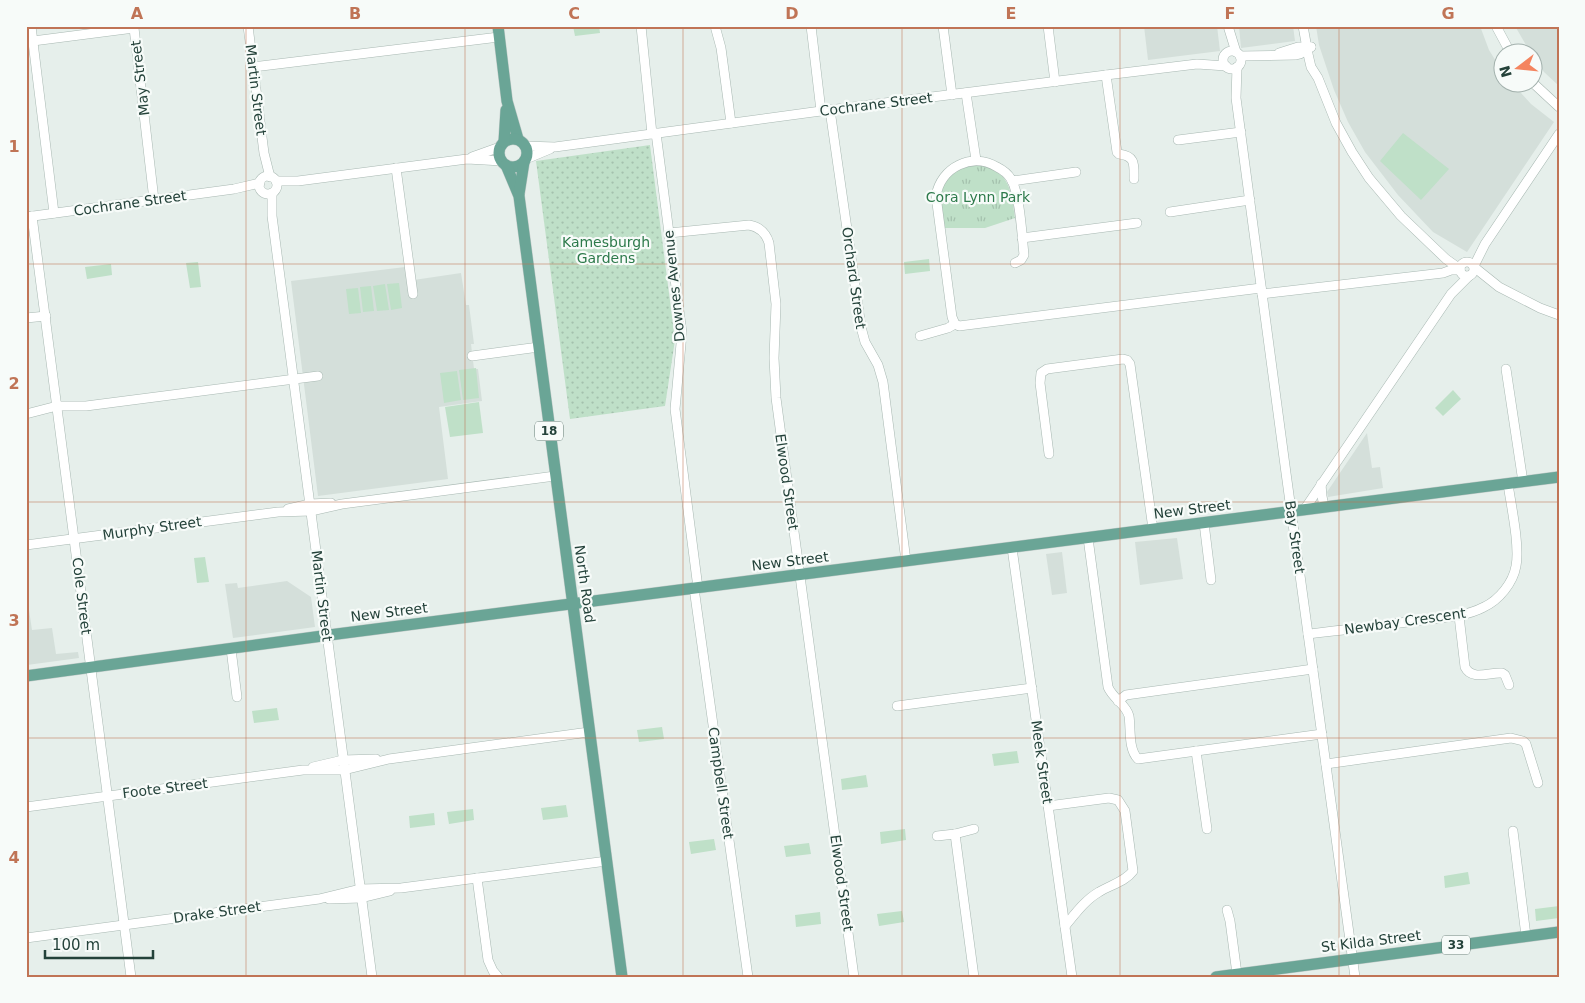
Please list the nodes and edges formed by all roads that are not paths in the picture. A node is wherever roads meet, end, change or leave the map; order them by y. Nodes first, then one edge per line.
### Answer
1 (31, 26) edge
2 (248, 26) edge
3 (641, 26) edge
4 (715, 26) edge
5 (811, 26) edge
6 (943, 26) edge
7 (1048, 26) edge
8 (1228, 26) edge
9 (1496, 26) edge
10 (1304, 31) edge
11 (498, 32) edge
12 (33, 41) junction
13 (1505, 42) edge
14 (1308, 48) junction
15 (1234, 58) junction
16 (1197, 64) junction
17 (1226, 66) junction
18 (253, 67) junction
19 (1106, 75) junction
20 (1055, 82) junction
21 (1542, 91) edge
22 (960, 94) junction
23 (1236, 98) junction
24 (507, 101) junction
25 (1559, 107) edge
26 (826, 111) junction
27 (731, 123) junction
28 (1241, 132) junction
29 (654, 133) junction
30 (1559, 134) edge
31 (1178, 140) dead end
32 (522, 142) junction
33 (502, 145) junction
34 (555, 147) junction
35 (467, 159) junction
36 (525, 160) junction
37 (973, 160) junction
38 (504, 163) junction
39 (396, 168) junction
40 (1076, 172) dead end
41 (1134, 179) dead end
42 (1012, 181) junction
43 (268, 185) junction
44 (518, 196) junction
45 (154, 200) junction
46 (1250, 200) junction
47 (1170, 212) dead end
48 (54, 213) junction
49 (29, 216) edge
50 (1136, 223) dead end
51 (669, 233) junction
52 (1022, 238) junction
53 (1015, 263) dead end
54 (1467, 269) junction
55 (1261, 291) junction
56 (413, 294) dead end
57 (1559, 315) edge
58 (46, 316) junction
59 (26, 318) edge
60 (955, 324) junction
61 (920, 336) dead end
62 (538, 347) junction
63 (472, 356) dead end
64 (1506, 369) dead end
65 (318, 376) dead end
66 (293, 379) junction
67 (58, 410) junction
68 (29, 413) edge
69 (1049, 454) dead end
70 (556, 476) junction
71 (1559, 477) edge
72 (1523, 482) junction
73 (1321, 484) junction
74 (1508, 484) junction
75 (310, 507) junction
76 (1324, 507) junction
77 (1304, 510) junction
78 (1291, 511) junction
79 (1204, 523) junction
80 (1152, 530) junction
81 (1088, 538) junction
82 (74, 539) junction
83 (26, 545) edge
84 (1012, 548) junction
85 (906, 561) junction
86 (800, 575) junction
87 (1211, 580) dead end
88 (696, 588) junction
89 (572, 604) junction
90 (1459, 616) junction
91 (1308, 634) junction
92 (328, 636) junction
93 (231, 649) junction
94 (91, 668) junction
95 (1313, 669) junction
96 (26, 676) edge
97 (1509, 685) dead end
98 (1032, 688) junction
99 (237, 697) dead end
100 (1118, 701) junction
101 (897, 706) dead end
102 (590, 732) junction
103 (1322, 734) junction
104 (1196, 751) junction
105 (1326, 764) junction
106 (344, 765) junction
107 (1538, 783) dead end
108 (107, 796) junction
109 (1048, 806) junction
110 (26, 807) edge
111 (974, 829) dead end
112 (1207, 829) dead end
113 (1513, 831) dead end
114 (955, 834) junction
115 (937, 836) dead end
116 (607, 861) junction
117 (477, 878) junction
118 (361, 893) junction
119 (1227, 910) dead end
120 (124, 925) junction
121 (1065, 926) junction
122 (1559, 932) edge
123 (1526, 936) junction
124 (26, 938) edge
125 (1353, 959) junction
126 (1235, 975) edge
127 (131, 977) edge
128 (372, 977) edge
129 (498, 977) edge
130 (622, 977) edge
131 (748, 977) edge
132 (854, 977) edge
133 (974, 977) edge
134 (1072, 977) edge
135 (1216, 977) edge
136 (1355, 977) edge

1 - 12 street
2 - 18 street, Martin Street
3 - 29 street, Downes Avenue
4 - 27 street
5 - 26 street, Orchard Street
6 - 22 street
7 - 20 street
8 - 15 street, Bay Street
9 - 13 street
10 - 14 street
11 - 18 street
11 - 24 main road, 18
12 - 45 street, May Street
12 - 48 street
14 - 15 street, Cochrane Street
14 - 54 street
15 - 16 street, Cochrane Street
15 - 17 street, Cochrane Street
15 - 23 street, Bay Street
16 - 17 street, Cochrane Street
16 - 19 street, Cochrane Street
17 - 23 street, Bay Street
18 - 43 street, Martin Street
19 - 20 street, Cochrane Street
19 - 41 street
20 - 22 street, Cochrane Street
21 - 25 street
22 - 26 street, Cochrane Street
22 - 37 street
23 - 28 street, Bay Street
24 - 32 main road, 18
24 - 33 main road, 18
26 - 27 street, Cochrane Street
26 - 85 street, Orchard Street
27 - 29 street, Cochrane Street
28 - 31 street
28 - 46 street, Bay Street
29 - 34 street, Cochrane Street
29 - 51 street, Downes Avenue
30 - 54 street
32 - 33 main road
32 - 34 street, Cochrane Street
32 - 36 main road, 18
33 - 35 street, Cochrane Street
33 - 38 main road, 18
34 - 36 street, Cochrane Street
35 - 38 street, Cochrane Street
35 - 39 street, Cochrane Street
36 - 38 main road
36 - 44 main road, North Road / 18
37 - 42 street
37 - 60 street
38 - 44 main road, North Road / 18
39 - 43 street, Cochrane Street
39 - 56 street
40 - 42 street
42 - 52 street
43 - 45 street, Cochrane Street
43 - 66 street, Martin Street
44 - 62 main road, North Road / 18
45 - 48 street, Cochrane Street
46 - 47 street
46 - 55 street, Bay Street
48 - 49 street, Cochrane Street
49 - 58 street, Cole Street
50 - 52 street
51 - 86 street, Elwood Street
51 - 88 street, Downes Avenue
52 - 53 street
54 - 55 street
54 - 57 street
54 - 73 street
55 - 60 street
55 - 78 street, Bay Street
58 - 59 street
58 - 67 street, Cole Street
60 - 61 street
62 - 63 street
62 - 70 main road, North Road / 18
64 - 72 street
65 - 66 street
66 - 67 street
66 - 75 street, Martin Street
67 - 68 street
67 - 82 street, Cole Street
69 - 80 street
70 - 75 street, Murphy Street
70 - 89 main road, North Road / 18
71 - 72 main road, New Street
72 - 74 main road, New Street
73 - 76 street
73 - 77 street
74 - 76 main road, New Street
74 - 90 street, Newbay Crescent
75 - 82 street, Murphy Street
75 - 92 street, Martin Street
76 - 77 main road, New Street
77 - 78 main road, New Street
78 - 79 main road, New Street
78 - 91 street, Bay Street
79 - 80 main road, New Street
79 - 87 street
80 - 81 main road, New Street
81 - 84 main road, New Street
81 - 100 street
82 - 83 street, Murphy Street
82 - 94 street, Cole Street
84 - 85 main road, New Street
84 - 98 street, Meek Street
85 - 86 main road, New Street
86 - 88 main road, New Street
86 - 132 street, Elwood Street
88 - 89 main road, New Street
88 - 131 street, Campbell Street
89 - 92 main road, New Street
89 - 102 main road, North Road / 18
90 - 91 street, Newbay Crescent
90 - 97 street
91 - 95 street, Bay Street
92 - 93 main road, New Street
92 - 106 street, Martin Street
93 - 94 main road, New Street
93 - 99 street
94 - 96 main road, New Street
94 - 108 street, Cole Street
95 - 100 street
95 - 103 street, Bay Street
98 - 101 street
98 - 109 street, Meek Street
100 - 104 street
102 - 106 street, Foote Street
102 - 116 main road, North Road / 18
103 - 104 street
103 - 105 street, Bay Street
104 - 112 street
105 - 107 street
105 - 125 street, Bay Street
106 - 108 street, Foote Street
106 - 118 street, Martin Street
108 - 110 street, Foote Street
108 - 120 street, Cole Street
109 - 121 street, Meek Street
109 - 121 street
111 - 114 street
113 - 123 street
114 - 115 street
114 - 133 street
116 - 117 street, Drake Street
116 - 130 main road, North Road / 18
117 - 118 street, Drake Street
117 - 129 street
118 - 120 street, Drake Street
118 - 128 street, Martin Street
119 - 126 street
120 - 124 street, Drake Street
120 - 127 street, Cole Street
121 - 134 street, Meek Street
122 - 123 main road, St Kilda Street / 33
123 - 125 main road, St Kilda Street / 33
125 - 126 main road, St Kilda Street / 33
125 - 136 street, Bay Street
126 - 135 main road, St Kilda Street / 33

